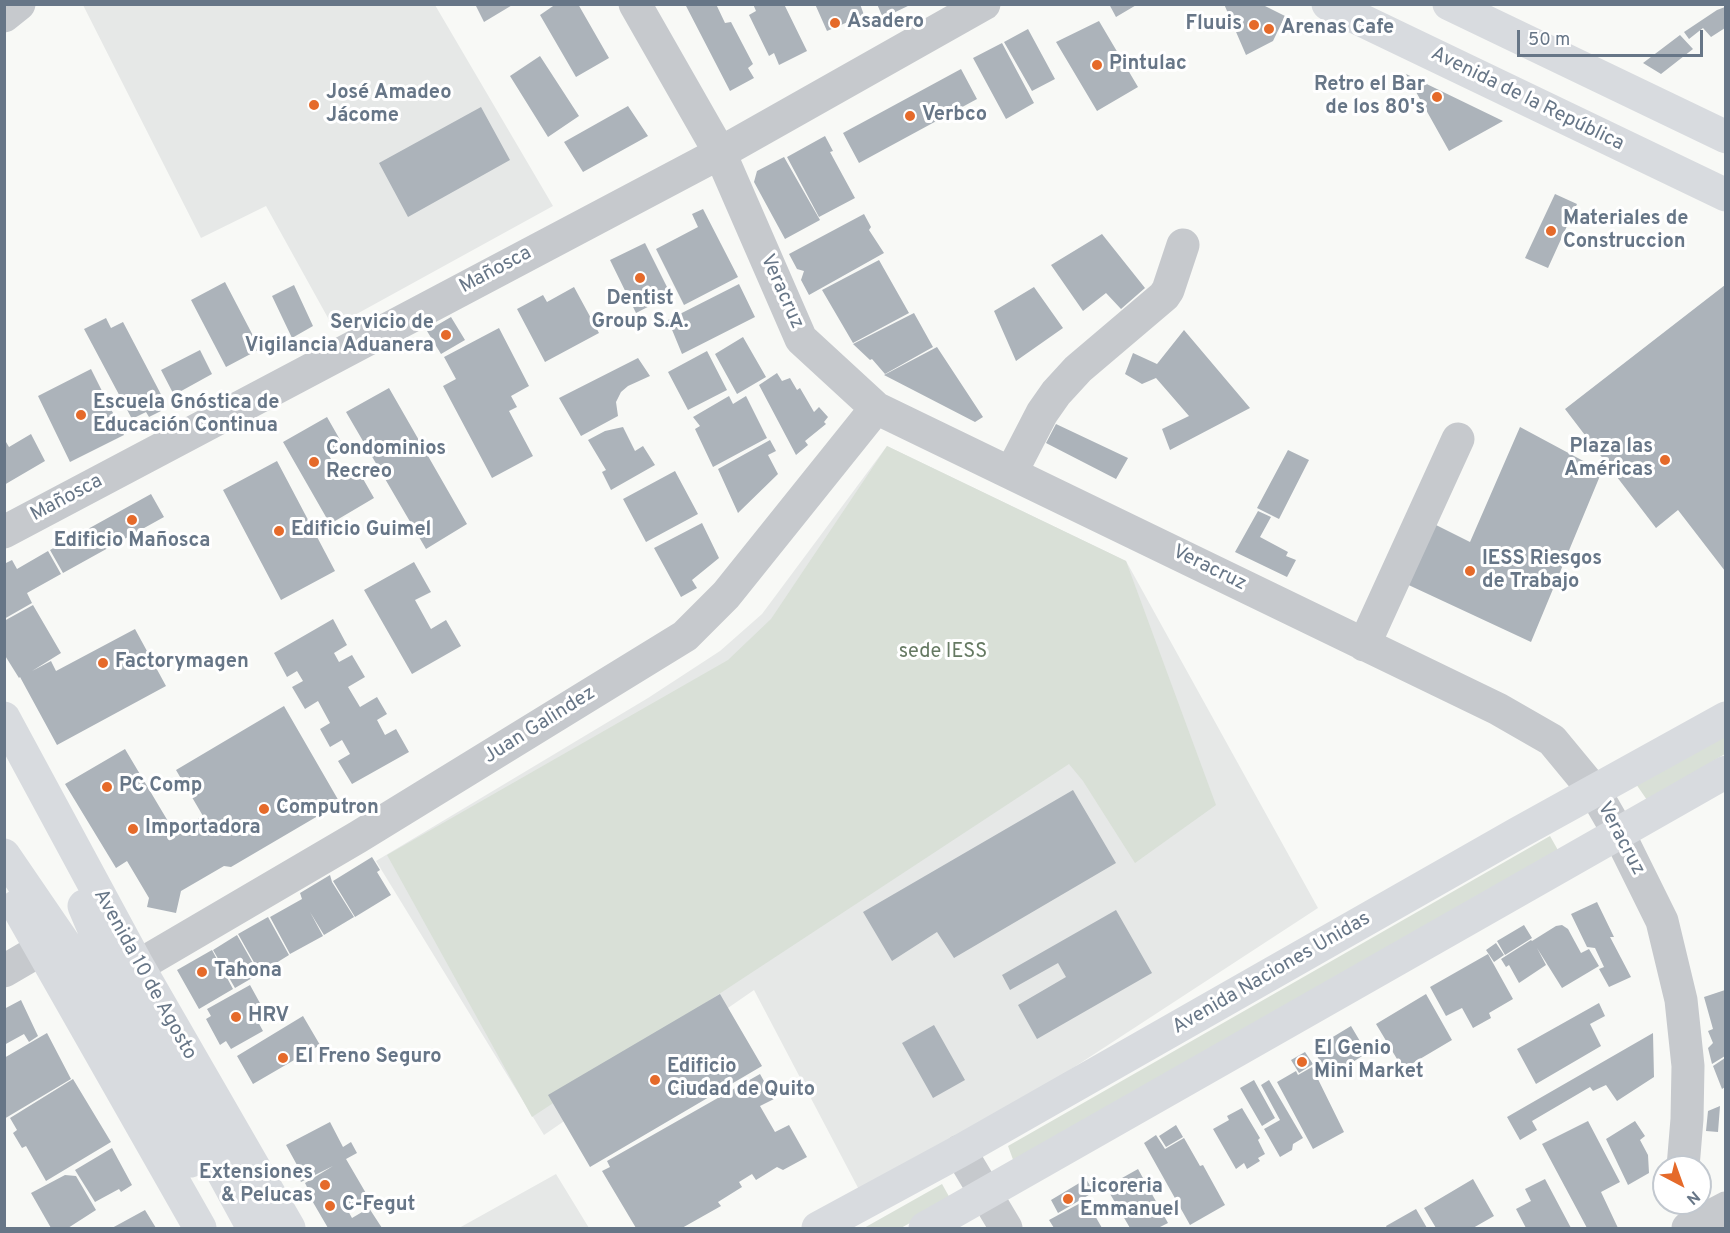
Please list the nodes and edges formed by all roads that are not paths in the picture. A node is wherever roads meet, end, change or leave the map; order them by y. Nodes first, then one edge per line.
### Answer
1 (19, 4) edge
2 (635, 4) edge
3 (1328, 4) edge
4 (1449, 4) edge
5 (981, 6) edge
6 (4, 16) edge
7 (1725, 137) edge
8 (720, 153) junction
9 (1725, 195) edge
10 (1183, 245) dead end
11 (876, 408) junction
12 (1458, 438) dead end
13 (1011, 473) junction
14 (4, 532) edge
15 (1364, 645) junction
16 (4, 718) edge
17 (1725, 718) edge
18 (1725, 772) edge
19 (1595, 792) junction
20 (1618, 832) junction
21 (4, 855) edge
22 (4, 882) edge
23 (40, 950) junction
24 (138, 966) junction
25 (4, 971) edge
26 (960, 1151) junction
27 (1684, 1155) edge
28 (986, 1195) junction
29 (1725, 1208) edge
30 (200, 1228) edge
31 (229, 1228) edge
32 (253, 1228) edge
33 (289, 1228) edge
34 (818, 1228) edge
35 (926, 1228) edge
36 (1006, 1228) edge
37 (1688, 1228) edge

1 - 6 street
2 - 8 street, Veracruz
3 - 9 main road, Avenida de la República
4 - 7 main road
5 - 8 street, Mañosca
8 - 11 street, Veracruz
8 - 14 street, Mañosca
10 - 13 street
11 - 13 street, Veracruz
11 - 24 street, Juan Galindez
12 - 15 street
13 - 15 street, Veracruz
15 - 19 street, Veracruz
16 - 24 main road, Avenida 10 de Agosto
16 - 32 main road
17 - 19 main road, Avenida Naciones Unidas
18 - 20 main road
19 - 20 street, Veracruz
19 - 26 main road, Avenida Naciones Unidas
20 - 27 street, Veracruz
20 - 28 main road
21 - 31 main road
22 - 23 main road
23 - 25 street
23 - 30 main road
24 - 33 main road, Avenida 10 de Agosto
26 - 28 street
26 - 34 main road, Avenida Naciones Unidas
28 - 35 main road
28 - 36 street
29 - 37 street

